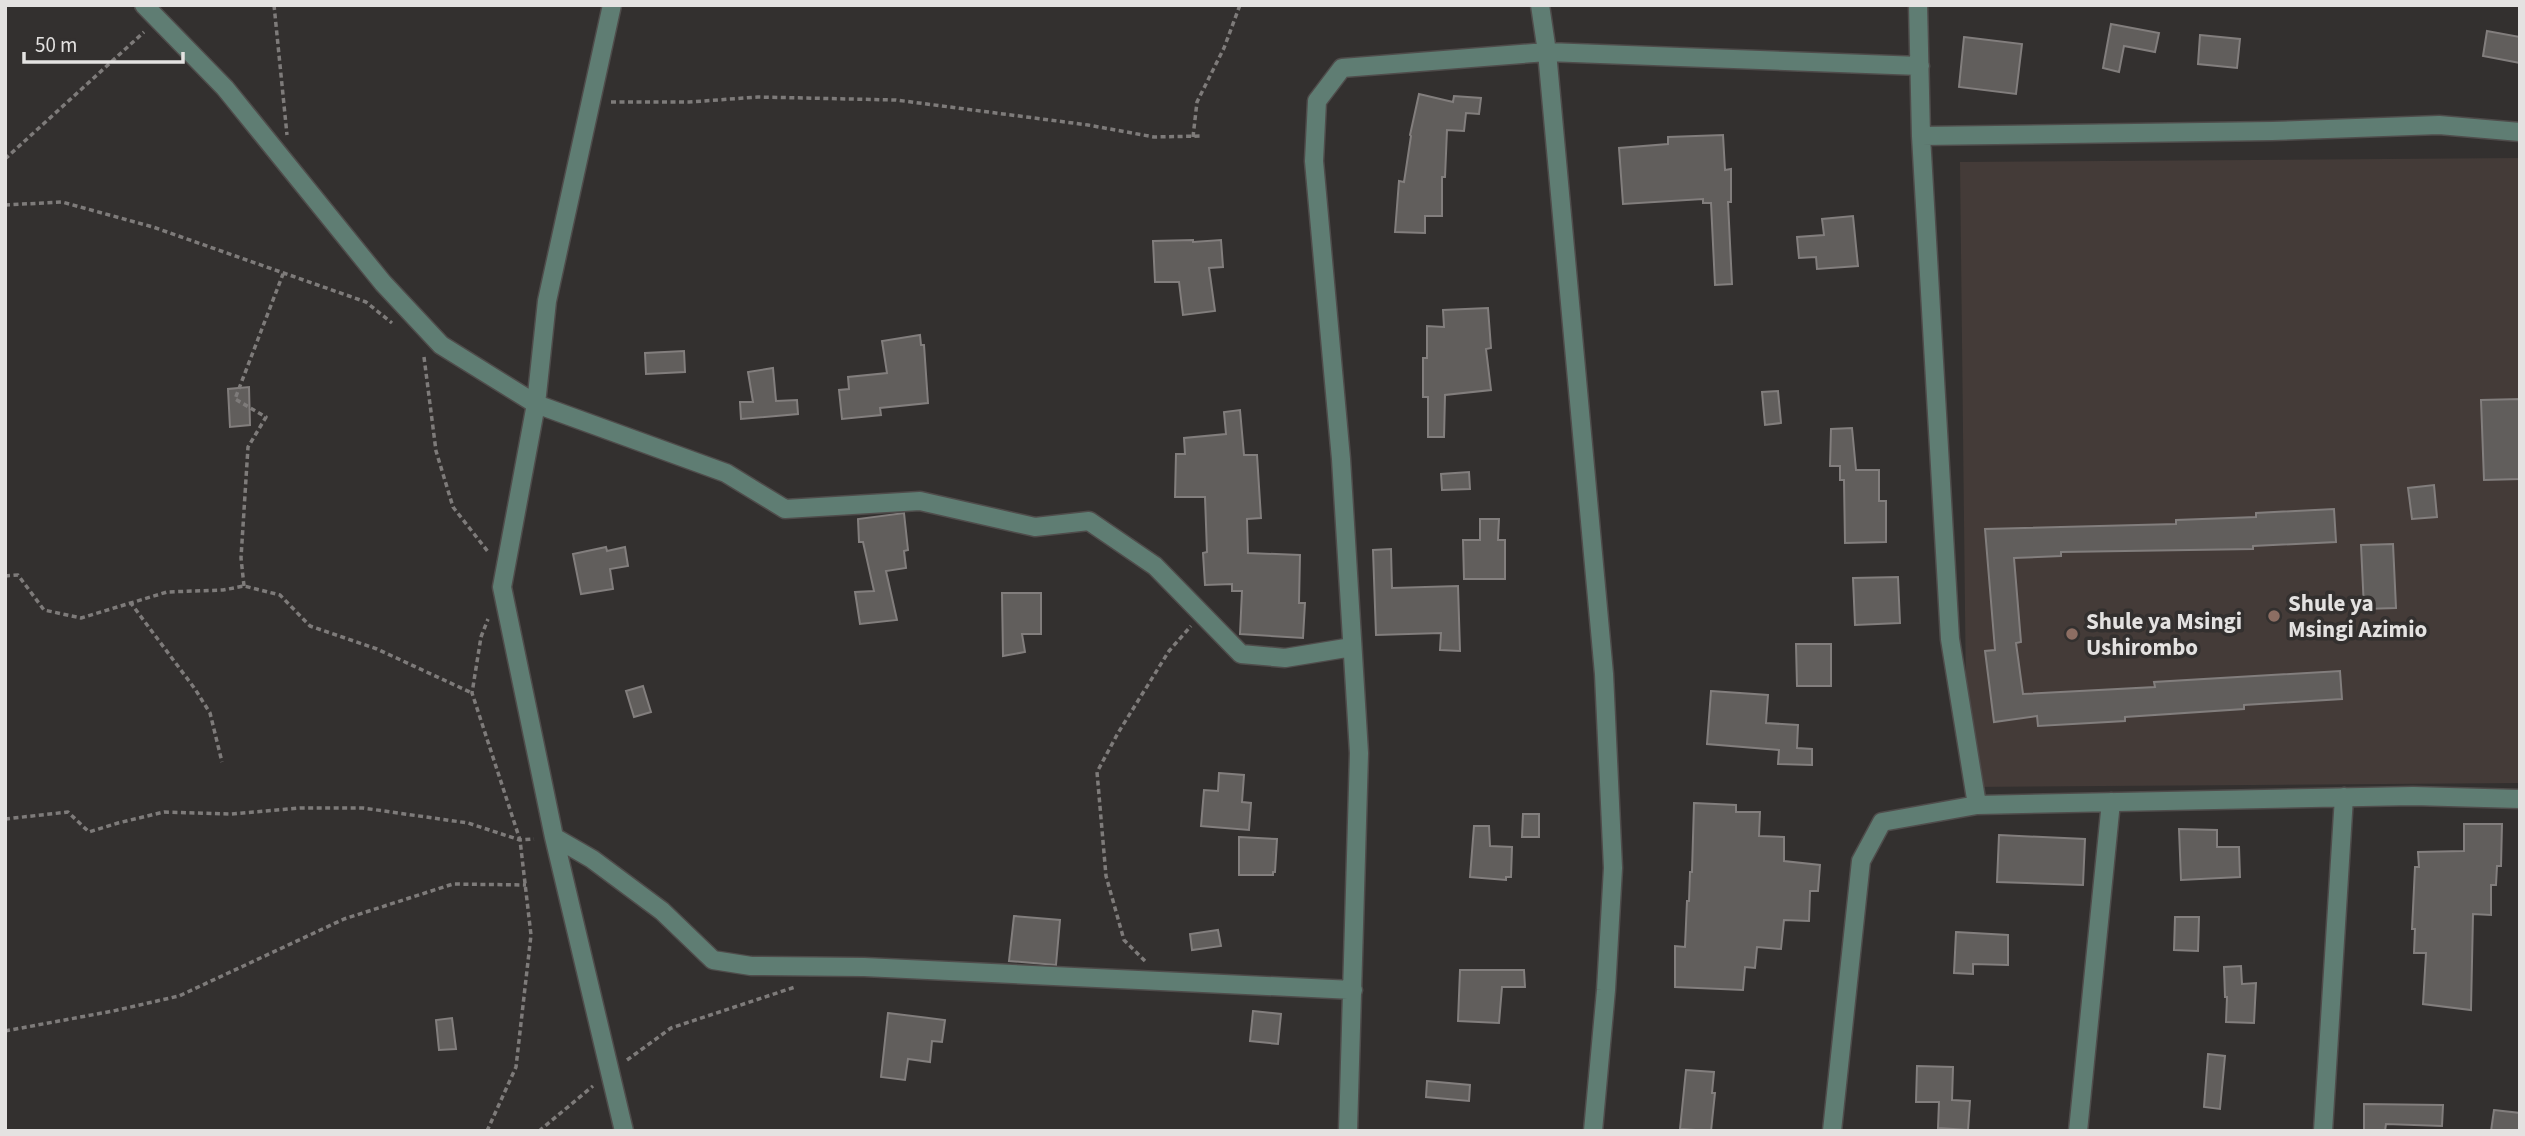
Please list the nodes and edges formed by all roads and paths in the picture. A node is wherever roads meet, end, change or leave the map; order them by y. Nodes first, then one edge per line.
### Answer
1 (144, 5) edge
2 (274, 5) edge
3 (612, 5) edge
4 (1240, 5) edge
5 (1540, 5) edge
6 (1918, 5) edge
7 (158, 19) junction
8 (1547, 51) junction
9 (1920, 66) junction
10 (591, 102) junction
11 (2520, 132) edge
12 (1201, 136) dead end
13 (1922, 136) junction
14 (1193, 137) junction
15 (5, 159) edge
16 (288, 165) junction
17 (5, 205) edge
18 (283, 274) junction
19 (395, 326) dead end
20 (424, 356) dead end
21 (536, 404) junction
22 (5, 576) edge
23 (244, 586) junction
24 (502, 587) junction
25 (130, 602) junction
26 (1202, 614) junction
27 (1352, 647) junction
28 (471, 693) junction
29 (222, 762) dead end
30 (2344, 797) junction
31 (2520, 799) edge
32 (2111, 802) junction
33 (1978, 805) junction
34 (5, 819) edge
35 (554, 837) junction
36 (520, 840) junction
37 (526, 885) junction
38 (1164, 980) junction
39 (802, 985) dead end
40 (1353, 990) junction
41 (5, 1031) edge
42 (610, 1072) junction
43 (487, 1131) edge
44 (539, 1131) edge
45 (624, 1131) edge
46 (1348, 1131) edge
47 (1593, 1131) edge
48 (1832, 1131) edge
49 (2078, 1131) edge
50 (2323, 1131) edge

1 - 7 street
2 - 16 path
3 - 10 street
4 - 14 path
5 - 8 street
6 - 9 street
7 - 15 path
7 - 16 street
8 - 9 street
8 - 27 street
8 - 47 street
9 - 13 street
10 - 14 path
10 - 21 street
11 - 13 street
12 - 14 path
13 - 33 street
16 - 21 street
17 - 18 path
18 - 19 path
18 - 23 path
20 - 24 path
21 - 24 street
21 - 26 street
22 - 25 path
23 - 25 path
23 - 28 path
24 - 28 path
24 - 35 street
25 - 29 path
26 - 27 street
26 - 38 path
27 - 40 street
28 - 36 path
30 - 31 street
30 - 32 street
30 - 50 street
32 - 33 street
32 - 49 street
33 - 48 street
34 - 36 path
35 - 36 path
35 - 38 street
35 - 42 street
36 - 37 path
37 - 41 path
37 - 43 path
38 - 40 street
39 - 42 path
40 - 46 street
42 - 44 path
42 - 45 street

